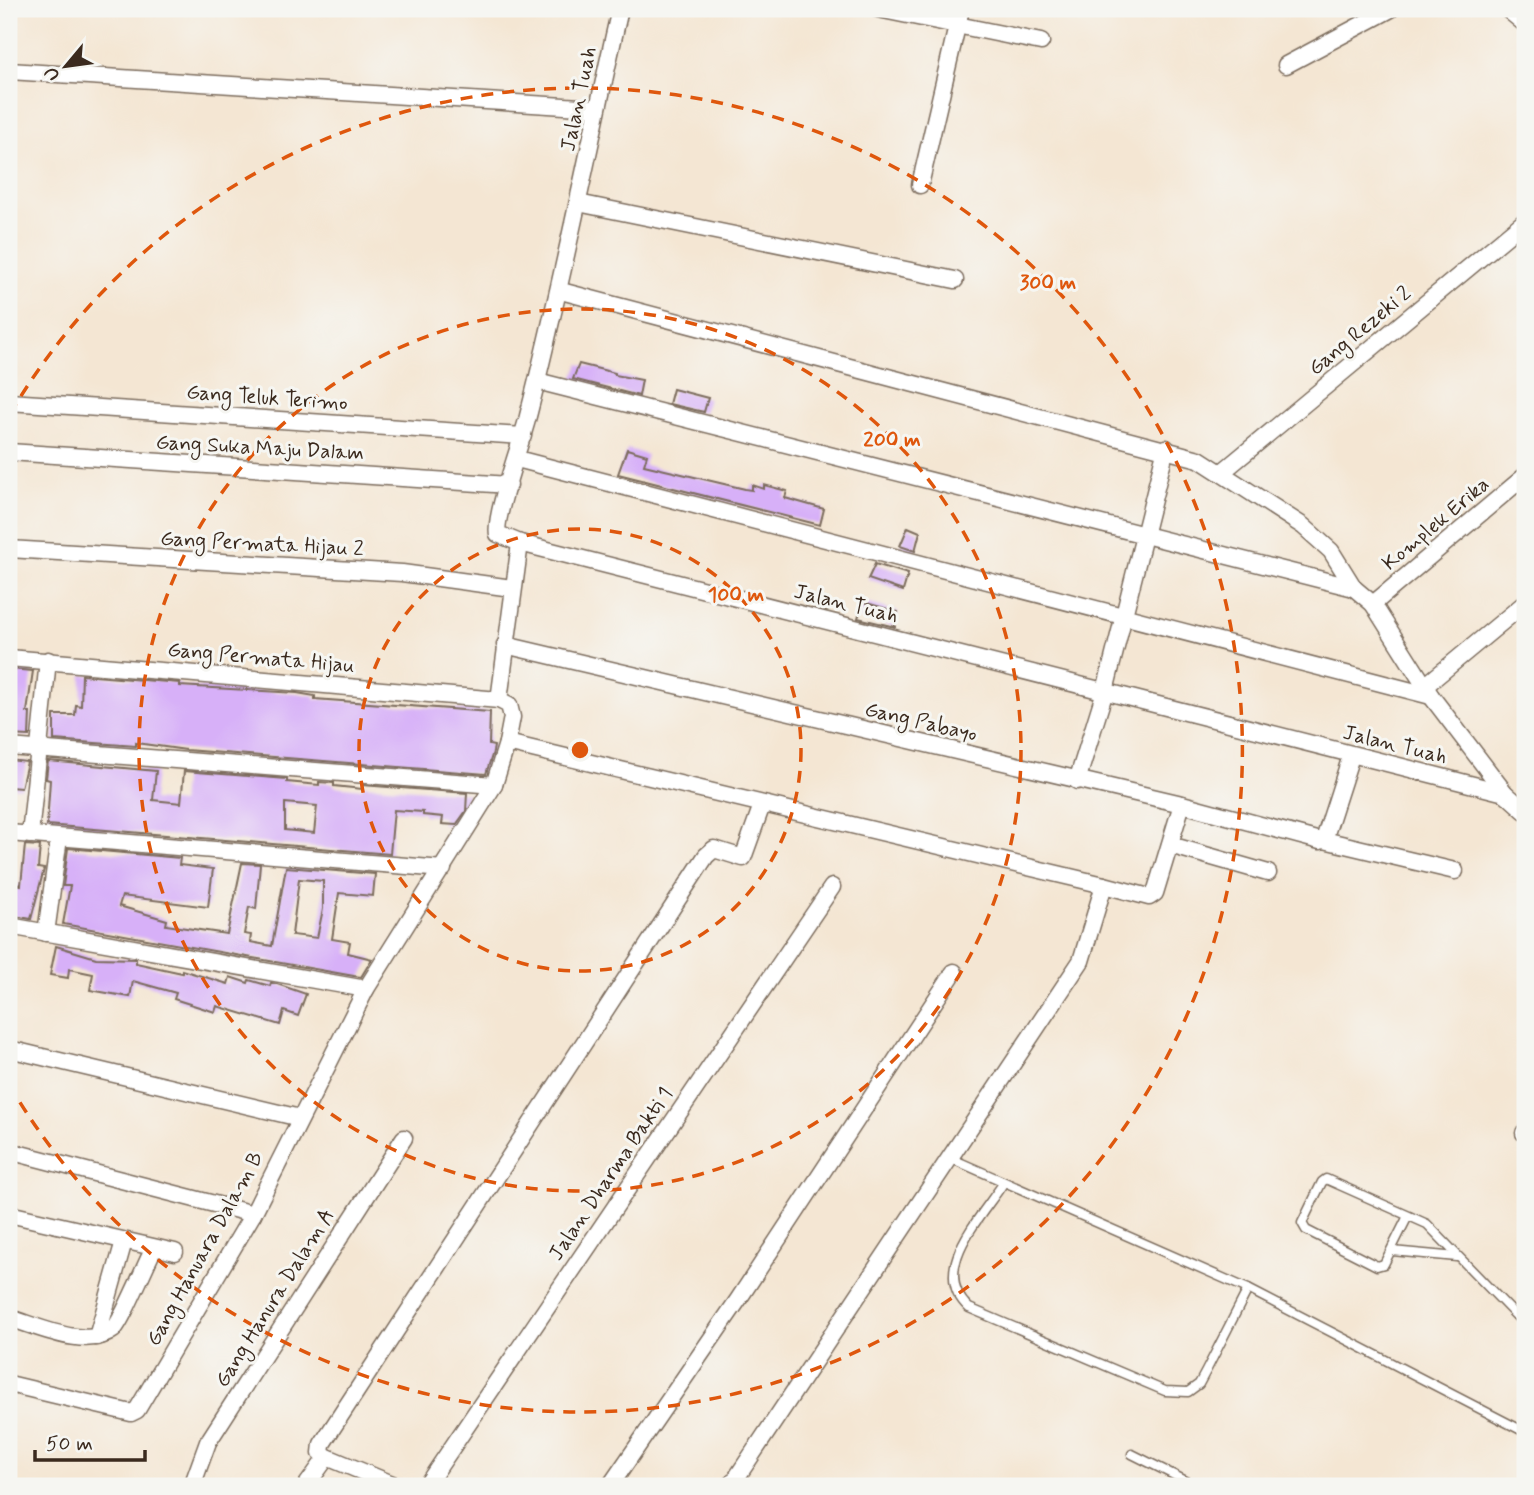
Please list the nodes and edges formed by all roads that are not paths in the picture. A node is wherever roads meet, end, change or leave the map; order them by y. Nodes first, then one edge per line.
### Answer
1 (620, 9) edge
2 (878, 9) edge
3 (1391, 9) edge
4 (1507, 9) edge
5 (959, 16) edge
6 (1525, 23) edge
7 (1041, 42) dead end
8 (1286, 65) dead end
9 (9, 71) edge
10 (597, 108) junction
11 (920, 185) dead end
12 (578, 204) junction
13 (1525, 221) edge
14 (955, 280) dead end
15 (561, 291) junction
16 (537, 381) junction
17 (9, 402) edge
18 (523, 436) junction
19 (1166, 448) junction
20 (9, 452) edge
21 (517, 459) junction
22 (1220, 473) junction
23 (1525, 476) edge
24 (509, 485) junction
25 (1144, 537) junction
26 (520, 543) junction
27 (9, 549) edge
28 (512, 588) junction
29 (1354, 588) junction
30 (1525, 603) edge
31 (1373, 604) junction
32 (1123, 614) junction
33 (505, 645) junction
34 (9, 658) edge
35 (48, 660) junction
36 (1105, 691) junction
37 (1428, 691) junction
38 (504, 703) junction
39 (507, 743) junction
40 (9, 747) edge
41 (39, 749) junction
42 (1351, 756) junction
43 (1077, 781) junction
44 (494, 785) junction
45 (1505, 793) junction
46 (1182, 804) junction
47 (762, 805) junction
48 (1525, 811) edge
49 (9, 834) edge
50 (30, 835) junction
51 (59, 838) junction
52 (1324, 838) junction
53 (1170, 845) junction
54 (443, 869) junction
55 (1455, 871) dead end
56 (1268, 873) dead end
57 (1104, 885) junction
58 (832, 887) dead end
59 (9, 926) edge
60 (46, 933) junction
61 (954, 972) dead end
62 (366, 989) junction
63 (9, 1049) edge
64 (300, 1118) junction
65 (404, 1138) dead end
66 (9, 1151) edge
67 (950, 1158) junction
68 (1004, 1182) junction
69 (9, 1214) edge
70 (253, 1214) junction
71 (1408, 1216) junction
72 (124, 1241) junction
73 (153, 1248) junction
74 (1392, 1251) junction
75 (174, 1252) dead end
76 (1457, 1257) junction
77 (1248, 1289) junction
78 (9, 1318) edge
79 (1525, 1325) edge
80 (97, 1337) junction
81 (9, 1384) edge
82 (1525, 1432) edge
83 (1132, 1454) dead end
84 (327, 1457) junction
85 (192, 1486) edge
86 (306, 1486) edge
87 (397, 1486) edge
88 (426, 1486) edge
89 (610, 1486) edge
90 (731, 1486) edge
91 (1196, 1486) edge

1 - 10 street, Jalan Tuah
2 - 5 street
3 - 8 street
4 - 6 street
5 - 7 street
5 - 11 street
9 - 10 street
10 - 12 street, Jalan Tuah
12 - 14 street
12 - 15 street, Jalan Tuah
13 - 22 street, Gang Rezeki 2
15 - 16 street, Jalan Tuah
15 - 19 street
16 - 18 street, Jalan Tuah
16 - 25 street
17 - 18 street, Gang Teluk Terimo
18 - 21 street, Jalan Tuah
19 - 22 street
19 - 25 street
20 - 24 street, Gang Suka Maju Dalam
21 - 24 street, Jalan Tuah
21 - 32 street
22 - 29 street
23 - 31 street, Komplek Erika
24 - 26 street, Jalan Tuah
25 - 29 street
25 - 32 street
26 - 28 street, Gang Hanuara Dalam B
26 - 36 street, Jalan Tuah
27 - 28 street, Gang Permata Hijau 2
28 - 33 street, Gang Hanuara Dalam B
29 - 31 street
30 - 37 street
31 - 37 street
32 - 36 street
32 - 37 street
33 - 38 street, Gang Hanuara Dalam B
33 - 43 street, Gang Pabayo
34 - 35 street, Gang Permata Hijau
35 - 38 street, Gang Permata Hijau
35 - 41 street
36 - 42 street, Jalan Tuah
36 - 43 street
37 - 45 street
38 - 39 street, Gang Hanuara Dalam B
39 - 44 street, Gang Hanuara Dalam B
39 - 47 street
40 - 41 street
41 - 44 street
41 - 50 street
42 - 45 street, Jalan Tuah
42 - 52 street
43 - 46 street, Gang Pabayo
44 - 54 street, Gang Hanuara Dalam B
45 - 48 street
46 - 52 street, Gang Pabayo
46 - 53 street
47 - 57 street
47 - 84 street
49 - 50 street
50 - 51 street
51 - 54 street
51 - 60 street
52 - 55 street, Gang Pabayo
53 - 56 street
53 - 57 street
54 - 62 street, Gang Hanuara Dalam B
57 - 67 street
58 - 88 street, Jalan Dharma Bakti 1
59 - 60 street
60 - 62 street
61 - 89 street
62 - 64 street, Gang Hanuara Dalam B
63 - 64 street
64 - 70 street, Gang Hanuara Dalam B
65 - 85 street, Gang Hanura Dalam A
66 - 70 street
67 - 68 lane
67 - 90 street
68 - 77 lane
68 - 77 lane
69 - 72 street
70 - 81 street, Gang Hanuara Dalam B
71 - 74 lane
71 - 74 lane
71 - 76 lane
72 - 73 street
72 - 80 street
73 - 75 street
73 - 80 street
74 - 76 lane
76 - 79 lane
77 - 82 lane
78 - 80 street
83 - 91 lane
84 - 86 street
84 - 87 street

